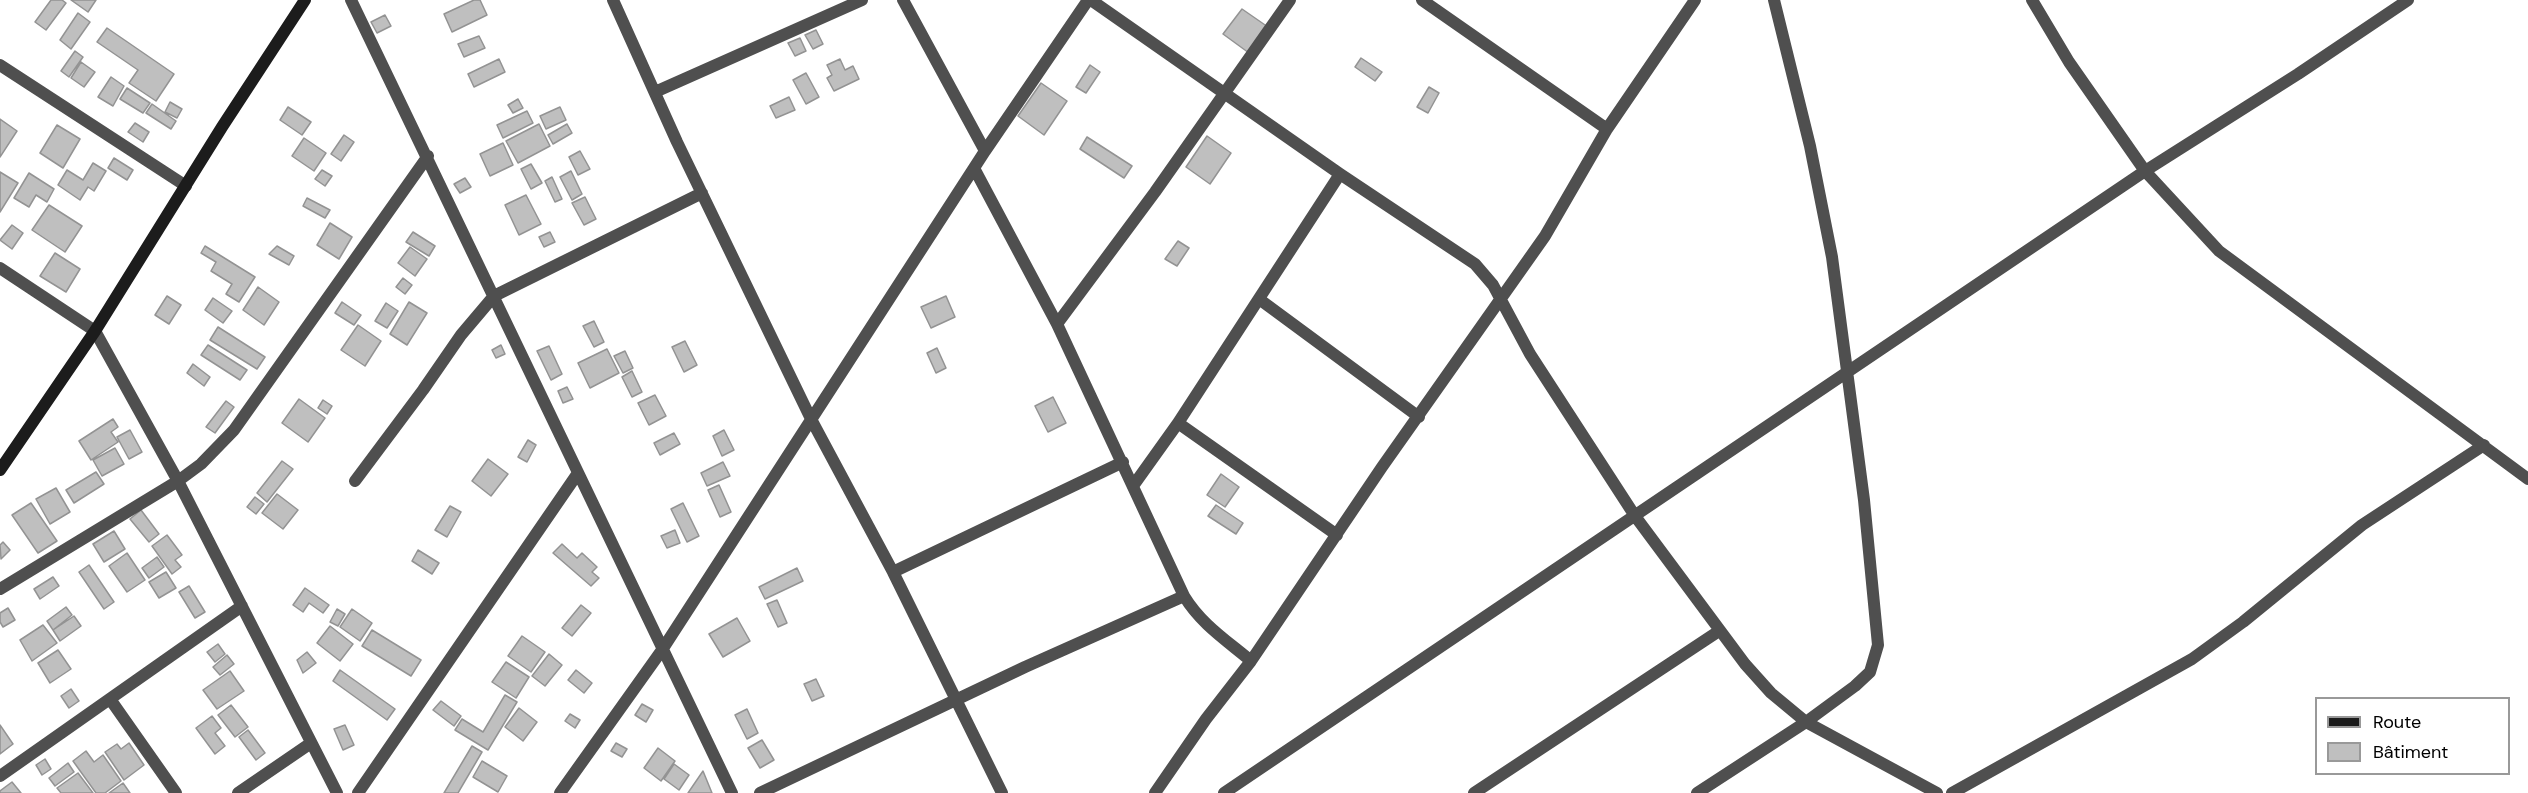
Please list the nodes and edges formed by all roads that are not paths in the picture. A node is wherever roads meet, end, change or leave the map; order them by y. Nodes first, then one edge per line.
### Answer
1 (305, 0) edge
2 (351, 0) edge
3 (614, 0) edge
4 (862, 0) edge
5 (903, 0) edge
6 (1089, 0) edge
7 (1290, 0) edge
8 (1422, 0) edge
9 (1695, 0) edge
10 (1774, 0) edge
11 (2032, 0) edge
12 (2408, 0) edge
13 (0, 65) edge
14 (654, 92) junction
15 (1226, 94) junction
16 (1607, 129) junction
17 (985, 151) junction
18 (428, 156) junction
19 (974, 168) junction
20 (2145, 171) junction
21 (1340, 174) junction
22 (186, 186) junction
23 (702, 193) junction
24 (0, 268) edge
25 (494, 297) junction
26 (1259, 299) junction
27 (1501, 299) junction
28 (1057, 324) junction
29 (95, 331) junction
30 (1848, 371) junction
31 (1419, 417) junction
32 (812, 419) junction
33 (1178, 423) junction
34 (2484, 445) junction
35 (1123, 462) junction
36 (1, 466) edge
37 (578, 473) junction
38 (2528, 478) edge
39 (178, 481) junction
40 (355, 481) dead end
41 (1133, 486) junction
42 (1635, 516) junction
43 (1337, 535) junction
44 (893, 572) junction
45 (0, 589) edge
46 (1184, 596) junction
47 (242, 606) junction
48 (1719, 632) junction
49 (662, 650) junction
50 (1251, 661) junction
51 (110, 699) junction
52 (956, 700) junction
53 (1806, 722) junction
54 (311, 743) junction
55 (0, 776) edge
56 (176, 793) edge
57 (238, 793) edge
58 (337, 793) edge
59 (358, 793) edge
60 (560, 793) edge
61 (732, 793) edge
62 (760, 793) edge
63 (1002, 793) edge
64 (1155, 793) edge
65 (1224, 793) edge
66 (1474, 793) edge
67 (1697, 793) edge
68 (1937, 793) edge
69 (1952, 793) edge

1 - 22 street
2 - 18 street
3 - 14 street
4 - 14 street
5 - 17 street
6 - 15 street
6 - 17 street
7 - 15 street
8 - 16 street
9 - 16 street
10 - 30 street
11 - 20 street
12 - 20 street
13 - 22 street
14 - 23 street
15 - 21 street
15 - 28 street
16 - 27 street
17 - 19 street
18 - 25 street
18 - 39 street
19 - 28 street
19 - 32 street
20 - 30 street
20 - 34 street
21 - 26 street
21 - 27 street
22 - 29 street
23 - 25 street
23 - 32 street
24 - 29 street
25 - 37 street
25 - 40 street
26 - 31 street
26 - 33 street
27 - 31 street
27 - 42 street
28 - 35 street
29 - 36 street
29 - 39 street
30 - 42 street
30 - 53 street
31 - 43 street
32 - 44 street
32 - 49 street
33 - 41 street
33 - 43 street
34 - 38 street
34 - 69 street
35 - 41 street
35 - 44 street
37 - 49 street
37 - 59 street
39 - 45 street
39 - 47 street
41 - 46 street
42 - 48 street
42 - 65 street
43 - 50 street
44 - 52 street
46 - 50 street
46 - 52 street
47 - 51 street
47 - 54 street
48 - 53 street
48 - 66 street
49 - 60 street
49 - 61 street
50 - 64 street
51 - 55 street
51 - 56 street
52 - 62 street
52 - 63 street
53 - 67 street
53 - 68 street
54 - 57 street
54 - 58 street

